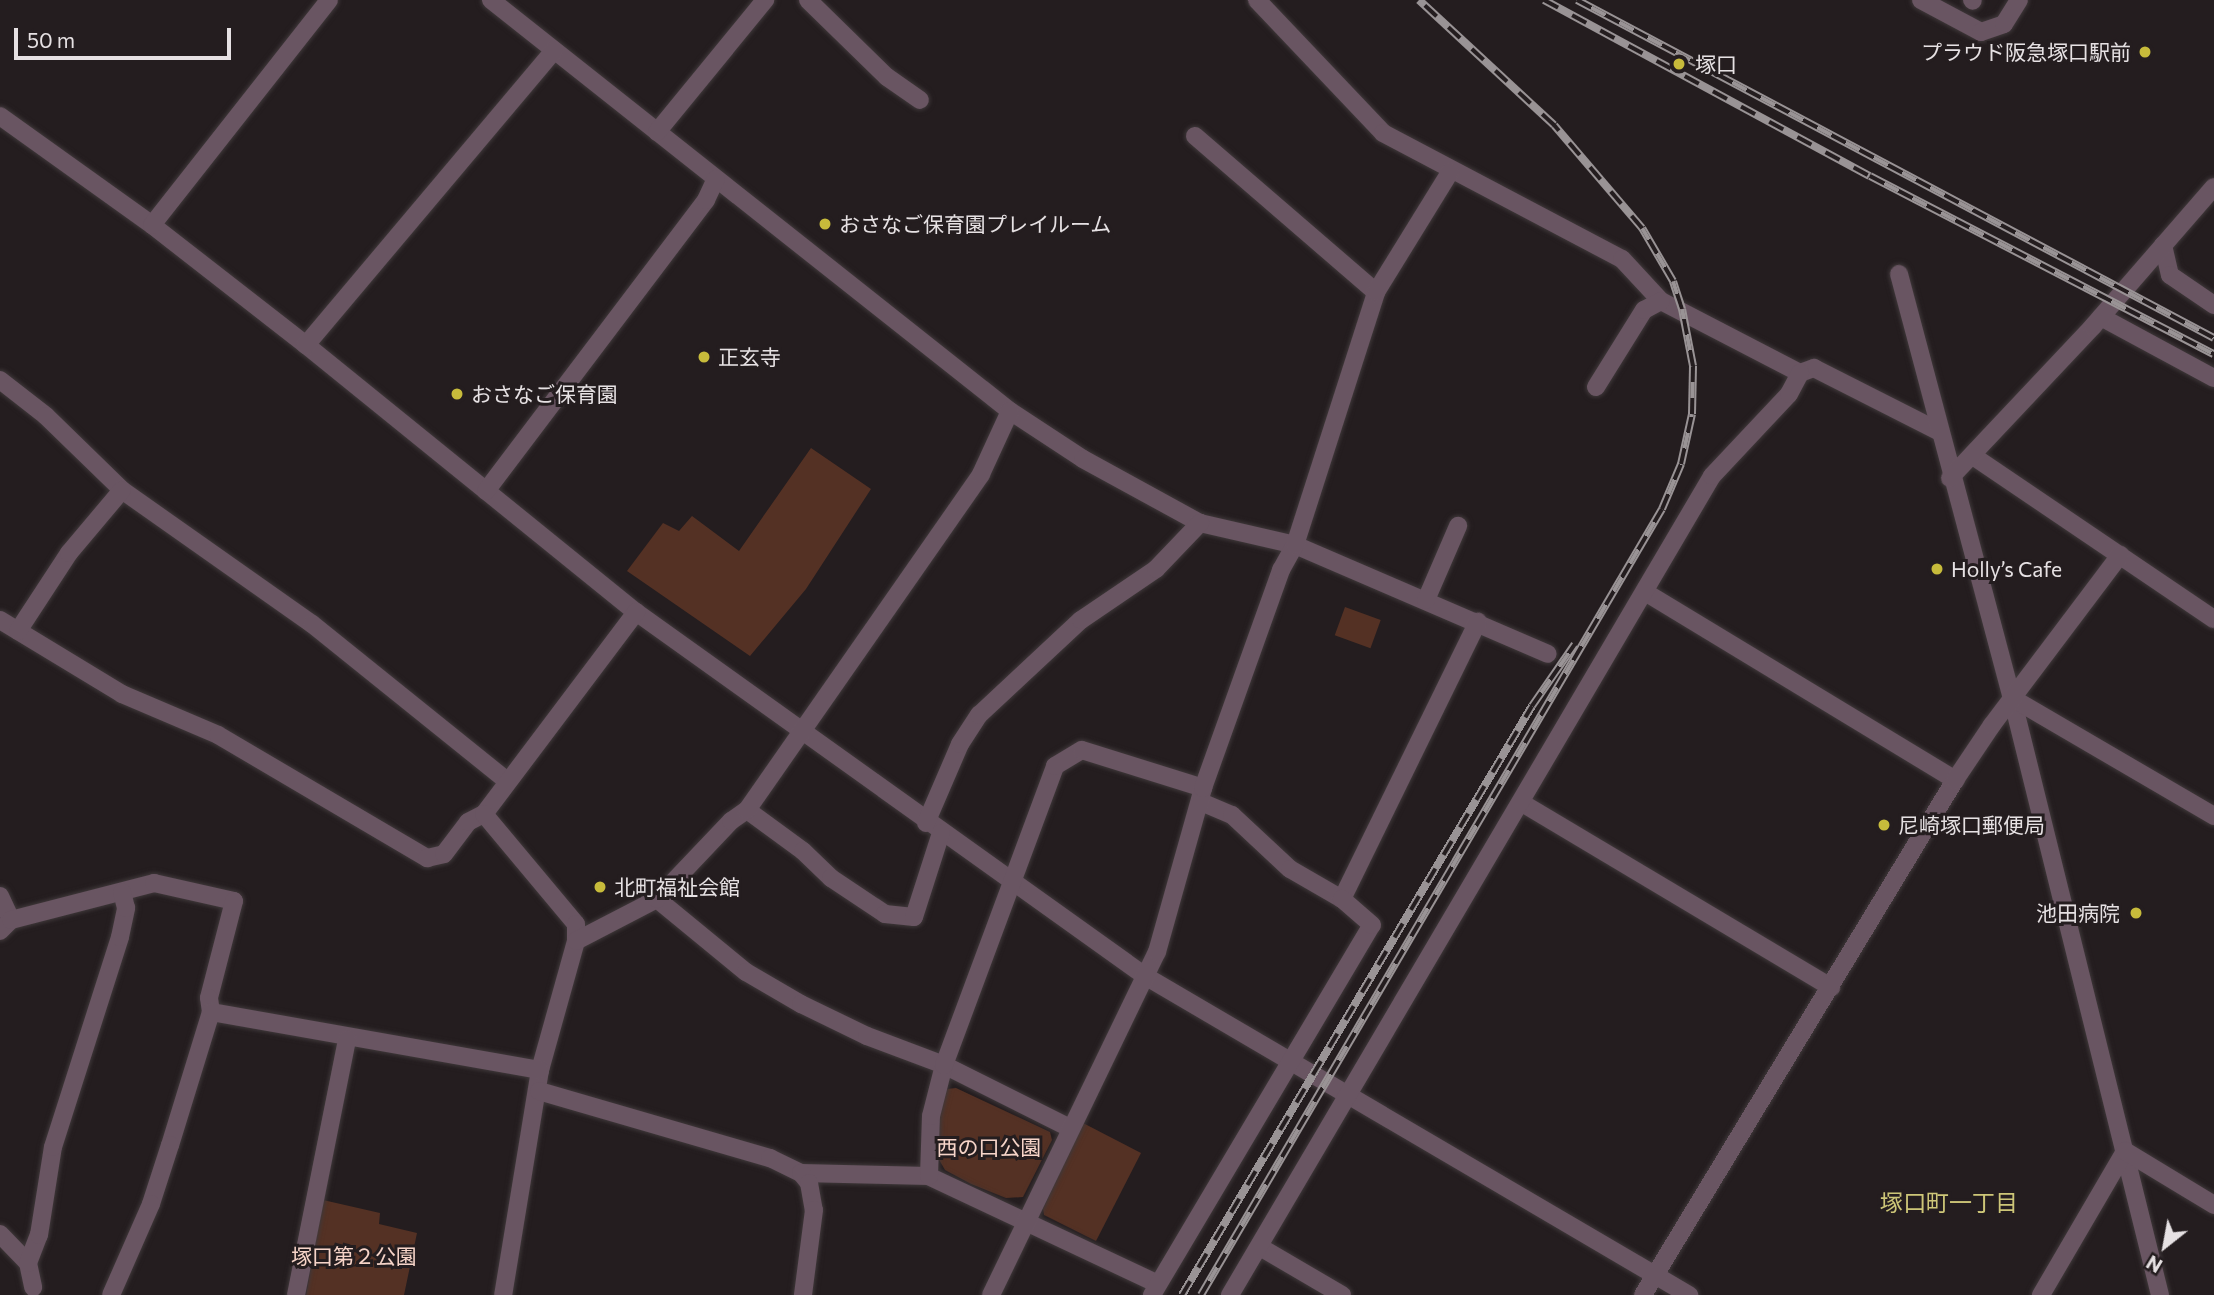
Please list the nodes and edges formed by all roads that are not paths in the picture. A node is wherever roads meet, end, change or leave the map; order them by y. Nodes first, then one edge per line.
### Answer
1 (329, 0) edge
2 (491, 0) edge
3 (765, 0) edge
4 (808, 0) edge
5 (1257, 0) edge
6 (1921, 0) edge
7 (2019, 0) edge
8 (554, 50) junction
9 (920, 100) dead end
10 (0, 116) edge
11 (657, 132) junction
12 (1195, 136) dead end
13 (1450, 172) junction
14 (716, 179) junction
15 (2214, 187) edge
16 (152, 225) junction
17 (2163, 245) junction
18 (1899, 274) dead end
19 (1376, 292) junction
20 (1661, 301) junction
21 (2214, 305) edge
22 (2101, 317) junction
23 (306, 345) junction
24 (1800, 373) junction
25 (2214, 377) edge
26 (0, 380) edge
27 (1596, 387) dead end
28 (1010, 411) junction
29 (1940, 432) junction
30 (1973, 456) junction
31 (1950, 478) junction
32 (122, 490) junction
33 (486, 491) junction
34 (1200, 523) junction
35 (1458, 526) dead end
36 (1295, 545) junction
37 (2120, 555) junction
38 (1645, 593) junction
39 (1426, 600) junction
40 (636, 612) junction
41 (2214, 619) edge
42 (0, 620) edge
43 (1478, 622) junction
44 (18, 631) junction
45 (1548, 654) dead end
46 (2012, 698) junction
47 (802, 732) junction
48 (506, 780) junction
49 (1955, 780) junction
50 (1202, 795) junction
51 (1522, 803) junction
52 (747, 810) junction
53 (484, 814) junction
54 (2214, 816) edge
55 (933, 828) junction
56 (1011, 882) junction
57 (122, 892) junction
58 (0, 896) edge
59 (657, 899) junction
60 (1342, 899) junction
61 (5, 926) edge
62 (576, 942) junction
63 (1145, 976) junction
64 (1831, 987) junction
65 (211, 1012) junction
66 (347, 1039) junction
67 (1292, 1063) junction
68 (944, 1065) junction
69 (540, 1070) junction
70 (539, 1091) junction
71 (1349, 1095) junction
72 (1070, 1128) junction
73 (2125, 1151) junction
74 (801, 1173) junction
75 (929, 1176) junction
76 (2214, 1205) edge
77 (1026, 1220) junction
78 (0, 1234) edge
79 (1260, 1247) junction
80 (28, 1263) junction
81 (1655, 1275) junction
82 (1155, 1289) edge
83 (34, 1292) edge
84 (111, 1295) edge
85 (296, 1295) edge
86 (503, 1295) edge
87 (803, 1295) edge
88 (991, 1295) edge
89 (1230, 1295) edge
90 (1342, 1295) edge
91 (1643, 1295) edge
92 (1689, 1295) edge
93 (2041, 1295) edge
94 (2160, 1295) edge

1 - 16 street
2 - 8 street
3 - 11 street
4 - 9 street
5 - 13 street
6 - 7 street
8 - 11 street
8 - 23 street
10 - 16 street
11 - 14 street
12 - 19 street
13 - 19 street
13 - 20 street
14 - 28 street
14 - 33 street
15 - 17 street
16 - 23 street
17 - 21 street
17 - 22 street
18 - 29 street
19 - 36 street
20 - 24 street
20 - 27 street
22 - 25 street
22 - 30 street
23 - 33 street
24 - 29 street
24 - 38 street
26 - 32 street
28 - 34 street
28 - 47 street
29 - 31 street
30 - 31 street
30 - 37 street
31 - 46 street
32 - 44 street
32 - 48 street
33 - 40 street
34 - 36 street
34 - 55 street
35 - 39 street
36 - 39 street
36 - 50 street
37 - 41 street
37 - 46 street
38 - 49 street
38 - 51 street
39 - 43 street
40 - 47 street
40 - 48 street
42 - 44 street
43 - 45 street
43 - 60 street
44 - 53 street
46 - 49 street
46 - 54 street
46 - 73 street
47 - 52 street
47 - 55 street
48 - 53 street
49 - 64 street
50 - 56 street
50 - 60 street
50 - 63 street
51 - 64 street
51 - 71 street
52 - 55 street
52 - 59 street
53 - 62 street
55 - 56 street
56 - 63 street
56 - 68 street
57 - 61 street
57 - 65 street
57 - 80 street
58 - 61 street
59 - 62 street
59 - 68 street
60 - 67 street
62 - 69 street
63 - 67 street
63 - 72 street
64 - 81 street
65 - 66 street
65 - 84 street
66 - 69 street
66 - 85 street
67 - 71 street
67 - 82 street
68 - 72 street
68 - 75 street
69 - 70 street
70 - 74 street
70 - 86 street
71 - 79 street
71 - 81 street
72 - 77 street
73 - 76 street
73 - 93 street
73 - 94 street
74 - 75 street
74 - 87 street
75 - 77 street
77 - 82 street
77 - 88 street
78 - 80 street
79 - 89 street
79 - 90 street
80 - 83 street
81 - 91 street
81 - 92 street

